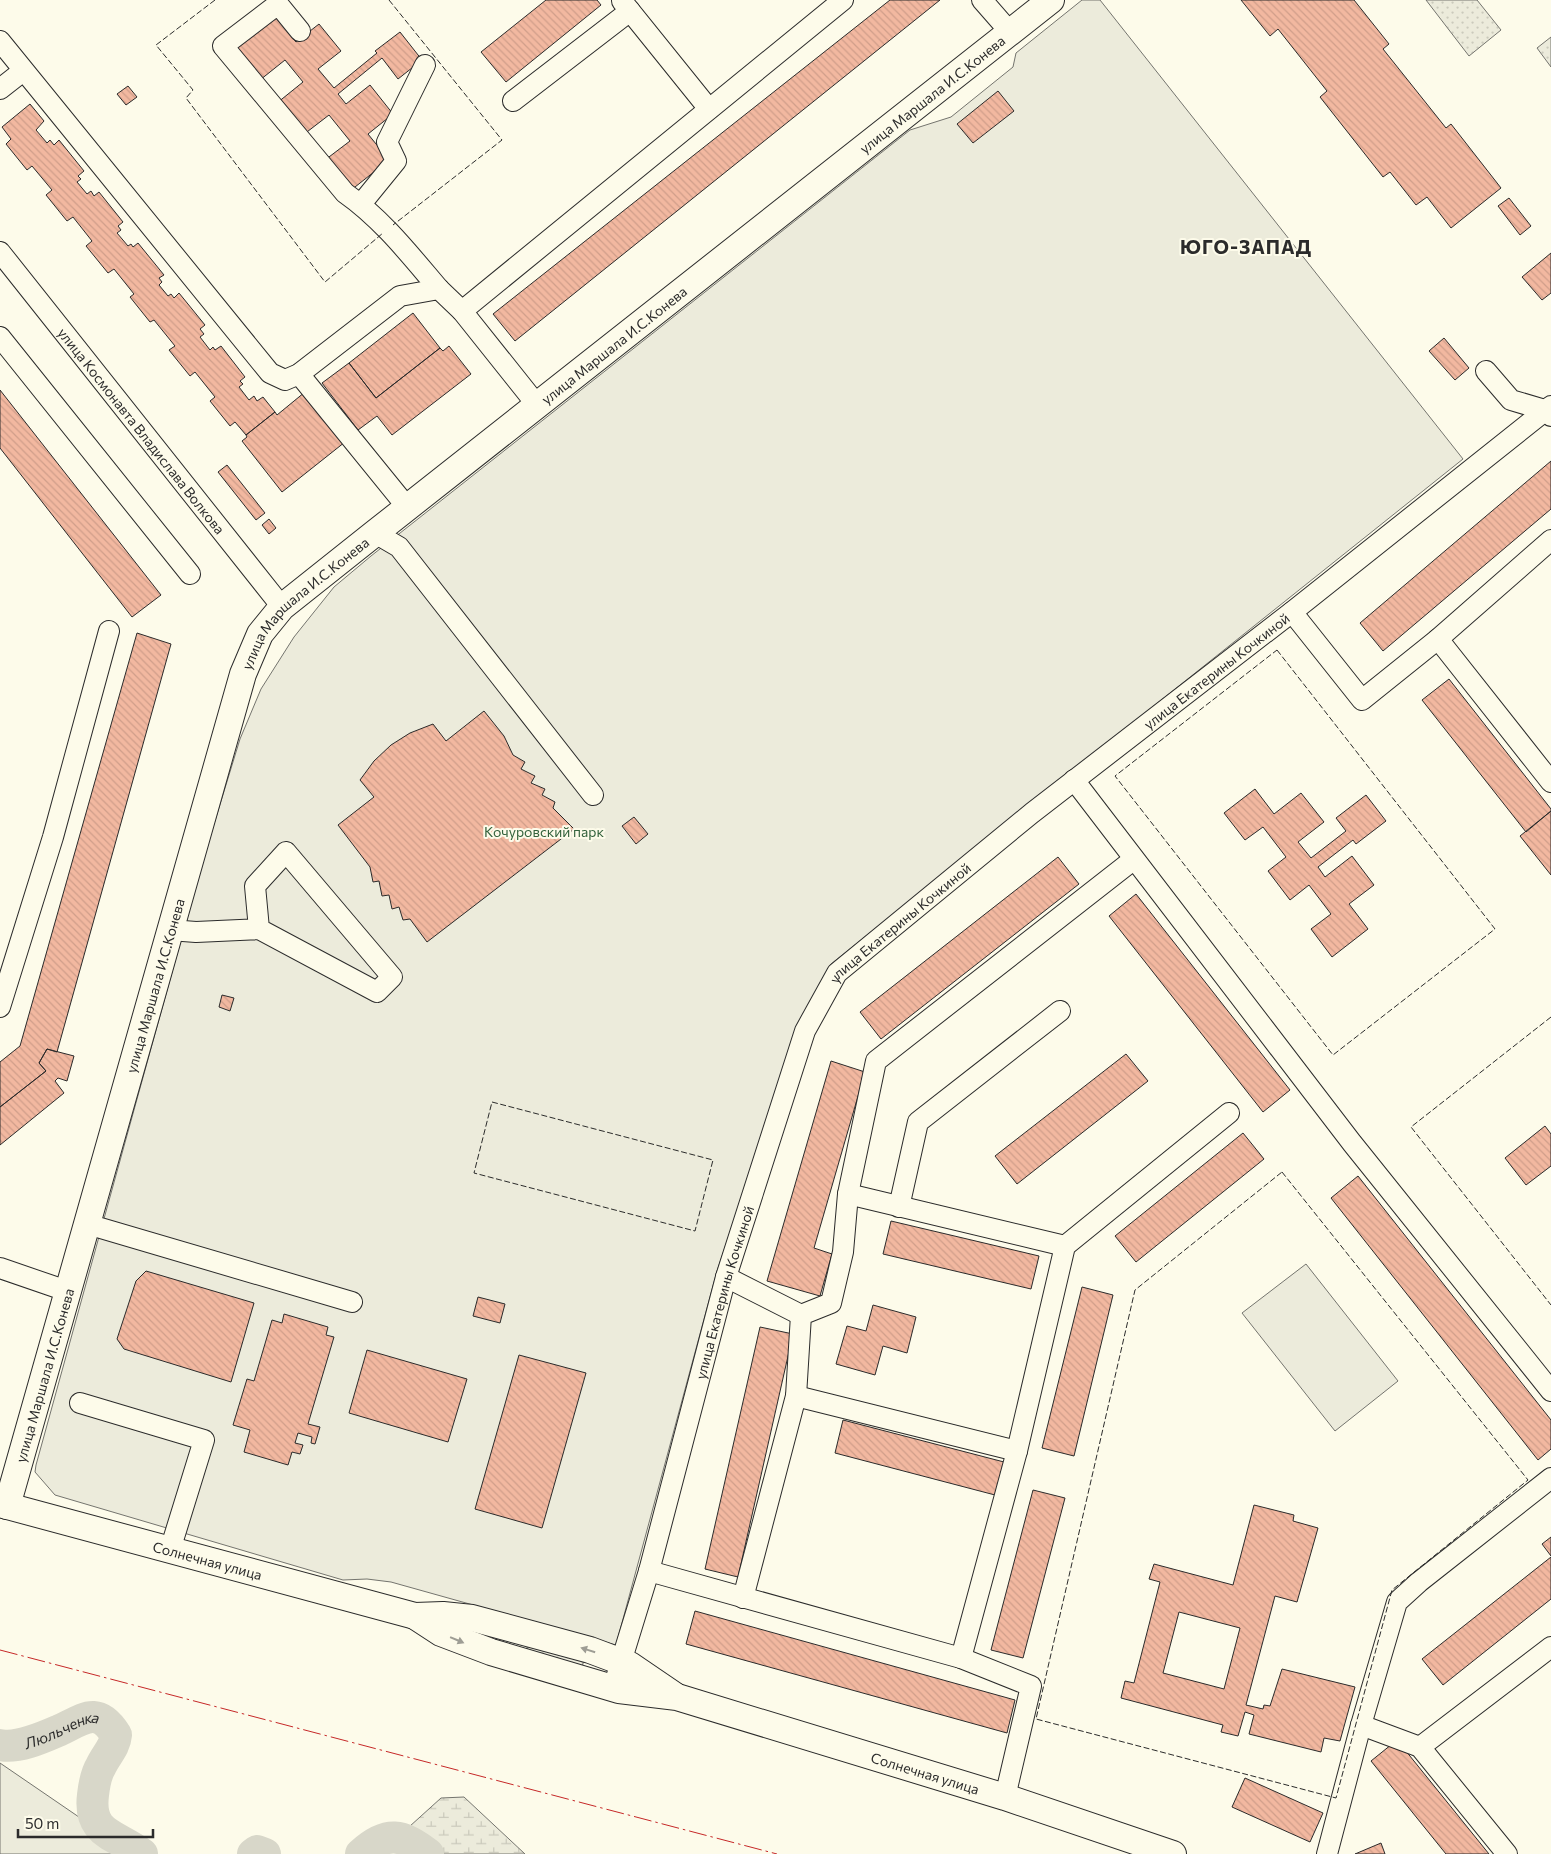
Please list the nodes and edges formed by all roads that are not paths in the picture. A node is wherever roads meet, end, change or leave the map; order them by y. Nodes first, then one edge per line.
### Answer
1 (844, 0) edge
2 (982, 0) edge
3 (1051, 0) edge
4 (626, 5) edge
5 (300, 31) dead end
6 (1010, 32) junction
7 (0, 41) edge
8 (425, 65) dead end
9 (23, 71) junction
10 (0, 89) edge
11 (513, 101) dead end
12 (709, 109) junction
13 (361, 204) junction
14 (0, 252) edge
15 (439, 289) junction
16 (462, 311) junction
17 (0, 337) edge
18 (1486, 371) dead end
19 (299, 374) junction
20 (537, 405) junction
21 (1549, 411) edge
22 (407, 507) junction
23 (375, 533) junction
24 (1551, 540) edge
25 (190, 574) dead end
26 (282, 607) junction
27 (1292, 612) junction
28 (109, 631) dead end
29 (1438, 638) junction
30 (1074, 780) junction
31 (1551, 782) edge
32 (593, 795) dead end
33 (1133, 860) junction
34 (259, 929) junction
35 (170, 930) junction
36 (0, 1007) edge
37 (1060, 1011) dead end
38 (1229, 1113) dead end
39 (848, 1194) junction
40 (899, 1207) junction
41 (87, 1224) junction
42 (1065, 1246) junction
43 (0, 1268) edge
44 (726, 1277) junction
45 (67, 1291) junction
46 (352, 1302) dead end
47 (801, 1315) junction
48 (1551, 1391) edge
49 (796, 1396) junction
50 (80, 1404) dead end
51 (1017, 1451) junction
52 (1551, 1478) edge
53 (3, 1505) edge
54 (170, 1550) junction
55 (649, 1571) junction
56 (743, 1598) junction
57 (415, 1616) junction
58 (1551, 1647) edge
59 (961, 1658) junction
60 (622, 1661) junction
61 (613, 1688) junction
62 (677, 1697) junction
63 (1361, 1725) junction
64 (1420, 1747) junction
65 (1005, 1797) junction
66 (1173, 1854) edge
67 (1327, 1854) edge
68 (1507, 1854) edge

1 - 12 street
2 - 6 street
3 - 6 main road, улица Маршала И.С.Конева
4 - 11 street
4 - 12 street
5 - 13 street
6 - 20 main road, улица Маршала И.С.Конева
7 - 9 street
8 - 13 street
9 - 10 street
9 - 19 street
12 - 16 street
13 - 15 street
14 - 26 street, улица Космонавта Владислава Волкова
15 - 16 street
15 - 19 street
16 - 20 street
17 - 25 street
18 - 21 street
19 - 22 street
20 - 22 main road, улица Маршала И.С.Конева
21 - 27 street, улица Екатерины Кочкиной
22 - 23 main road, улица Маршала И.С.Конева
23 - 26 main road, улица Маршала И.С.Конева
23 - 32 street
24 - 29 street
26 - 35 main road, улица Маршала И.С.Конева
27 - 29 street
27 - 30 street, улица Екатерины Кочкиной
28 - 36 street
29 - 31 street
30 - 33 street
30 - 44 street, улица Екатерины Кочкиной
33 - 39 street
33 - 48 street
34 - 34 street
34 - 35 street
35 - 41 main road, улица Маршала И.С.Конева
37 - 40 street
38 - 42 street
39 - 40 street
39 - 47 street
40 - 42 street
41 - 45 main road, улица Маршала И.С.Конева
41 - 46 street
42 - 51 street
43 - 45 street
44 - 47 street
44 - 55 street, улица Екатерины Кочкиной
45 - 53 main road, улица Маршала И.С.Конева
47 - 49 street
49 - 51 street
49 - 56 street
50 - 54 street
51 - 59 street
52 - 63 street
53 - 54 main road, Солнечная улица
54 - 57 main road, Солнечная улица
55 - 56 street
55 - 60 street, улица Екатерины Кочкиной
56 - 59 street
60 -> 57 main road, Солнечная улица
57 -> 61 main road, Солнечная улица
58 - 64 street
59 - 65 street
60 - 61 street, улица Екатерины Кочкиной
60 - 62 main road, Солнечная улица
61 - 62 main road, Солнечная улица
62 - 65 main road, Солнечная улица
63 - 64 street
63 - 67 street
64 - 68 street
65 - 66 main road, Солнечная улица

